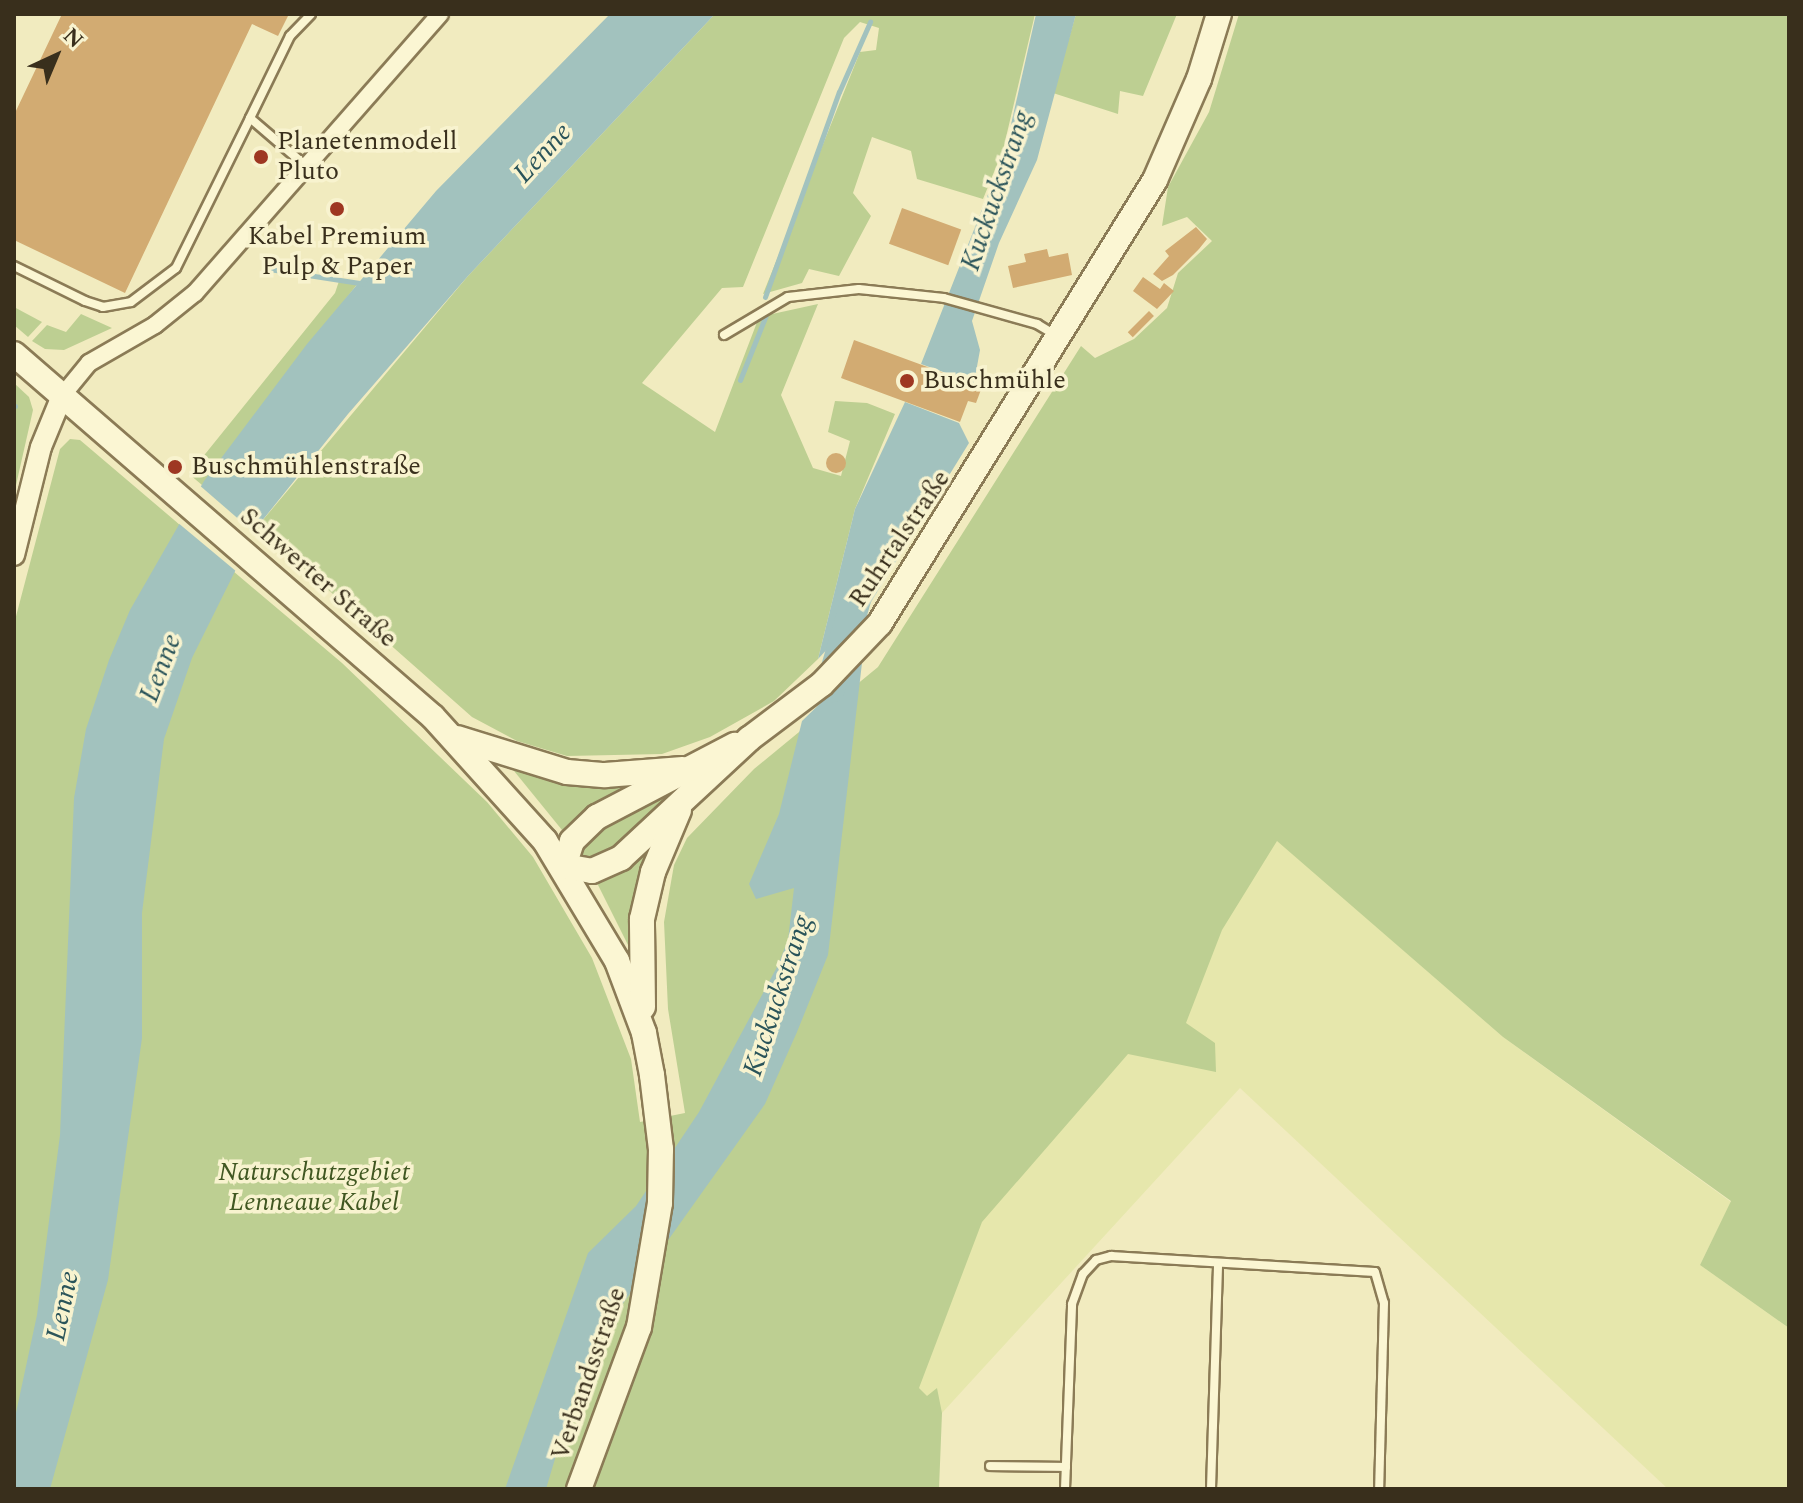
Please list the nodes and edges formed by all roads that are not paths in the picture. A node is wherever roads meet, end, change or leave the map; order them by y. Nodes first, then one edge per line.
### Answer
1 (311, 14) edge
2 (440, 14) edge
3 (1219, 14) edge
4 (250, 118) junction
5 (306, 167) junction
6 (14, 266) edge
7 (724, 335) dead end
8 (1061, 338) junction
9 (14, 354) edge
10 (62, 396) junction
11 (14, 555) edge
12 (451, 735) junction
13 (749, 739) junction
14 (683, 769) junction
15 (684, 801) junction
16 (564, 866) junction
17 (644, 1033) junction
18 (1218, 1263) junction
19 (990, 1466) dead end
20 (1066, 1467) junction
21 (579, 1489) edge
22 (1065, 1489) edge
23 (1211, 1489) edge
24 (1379, 1489) edge

1 - 4 lane
2 - 5 street
3 - 8 main road, Ruhrtalstraße
4 - 5 lane
4 - 6 lane
5 - 10 street
7 - 8 lane
8 - 13 main road, Ruhrtalstraße
9 - 10 main road, Schwerter Straße
10 - 11 street
10 - 12 main road, Schwerter Straße
12 - 14 main road
12 - 16 main road, Schwerter Straße
13 - 14 main road, Ruhrtalstraße
13 - 15 main road, Ruhrtalstraße
14 - 16 main road, Ruhrtalstraße
15 - 16 main road, Ruhrtalstraße
15 - 17 main road
16 - 17 main road, Verbandsstraße
17 - 21 main road, Verbandsstraße
18 - 20 lane
18 - 23 lane
18 - 24 lane
19 - 20 lane
20 - 22 lane

